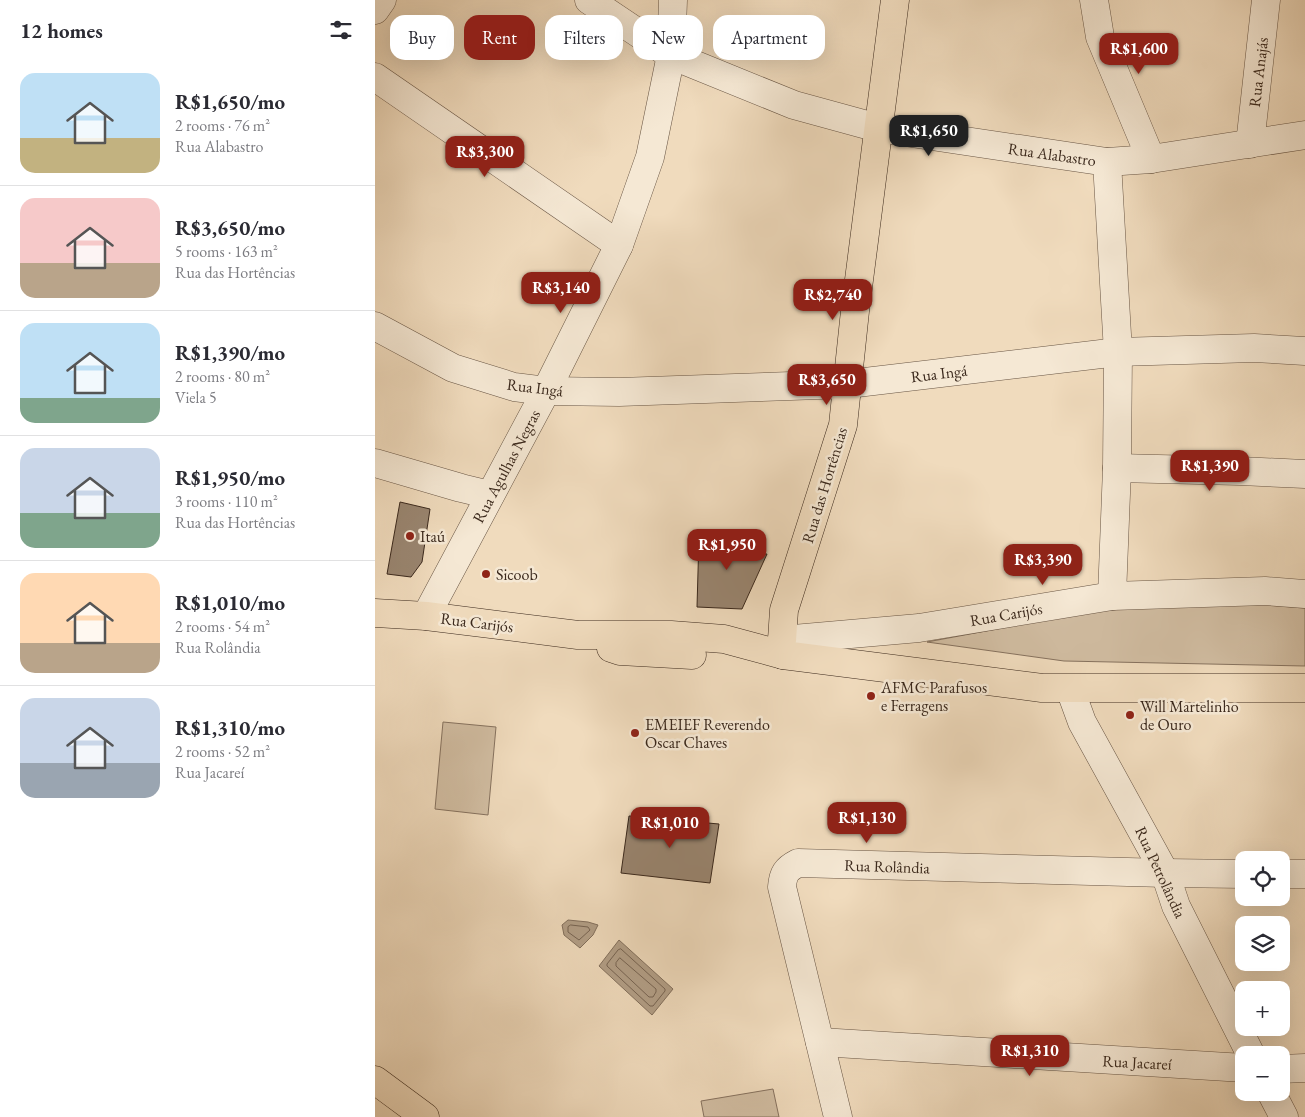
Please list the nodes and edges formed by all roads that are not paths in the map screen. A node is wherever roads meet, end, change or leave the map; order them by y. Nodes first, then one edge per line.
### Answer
1 (382, 0) edge
2 (589, 0) edge
3 (673, 0) edge
4 (895, 0) edge
5 (1094, 0) edge
6 (1267, 0) edge
7 (375, 10) edge
8 (672, 15) edge
9 (633, 30) edge
10 (670, 60) edge
11 (683, 60) edge
12 (375, 77) edge
13 (878, 128) junction
14 (1305, 135) edge
15 (1250, 144) junction
16 (1151, 159) junction
17 (1107, 162) junction
18 (619, 245) junction
19 (375, 326) edge
20 (1305, 351) edge
21 (1119, 352) junction
22 (848, 384) junction
23 (546, 391) junction
24 (375, 463) edge
25 (1117, 468) junction
26 (1305, 474) edge
27 (490, 495) junction
28 (1305, 594) edge
29 (1112, 596) junction
30 (375, 613) edge
31 (426, 616) junction
32 (783, 647) junction
33 (1305, 688) edge
34 (1070, 689) junction
35 (1165, 874) junction
36 (1235, 874) edge
37 (1290, 874) edge
38 (1305, 874) edge
39 (820, 1042) junction
40 (1246, 1046) edge
41 (1235, 1067) edge
42 (1290, 1068) edge
43 (1305, 1068) edge
44 (375, 1080) edge
45 (1276, 1101) edge
46 (425, 1117) edge
47 (838, 1117) edge
48 (1284, 1117) edge

1 - 7 street
2 - 9 street, Rua Alabastro
3 - 8 street, Rua Agulhas Negras
4 - 13 main road, Rua das Hortências
5 - 16 street
6 - 15 street, Rua Anajás
10 - 18 street, Rua Agulhas Negras
11 - 13 street, Rua Alabastro
12 - 18 street
13 - 17 street, Rua Alabastro
13 - 22 main road, Rua das Hortências
14 - 15 street, Rua Alabastro
15 - 16 street, Rua Alabastro
16 - 17 street, Rua Alabastro
17 - 21 street
18 - 23 street, Rua Agulhas Negras
19 - 23 street, Rua Ingá
20 - 21 street, Rua Ingá
21 - 22 street, Rua Ingá
21 - 25 street
22 - 23 street, Rua Ingá
22 - 32 main road, Rua das Hortências
23 - 27 street, Rua Agulhas Negras
24 - 27 street
25 - 26 street
25 - 29 street
27 - 31 street, Rua Agulhas Negras
28 - 29 street, Rua Carijós
29 - 32 street, Rua Carijós
30 - 31 main road, Rua Carijós
31 - 32 main road, Rua Carijós
32 - 34 main road, Rua Carijós
33 - 34 main road, Rua Carijós
34 - 35 street, Rua Petrolândia
35 - 36 street, Rua Rolândia
35 - 39 street, Rua Rolândia
35 - 40 street, Rua Petrolândia
37 - 38 street
39 - 41 street, Rua Jacareí
39 - 47 street, Rua Rolândia
42 - 43 street
44 - 46 main road
45 - 48 street

